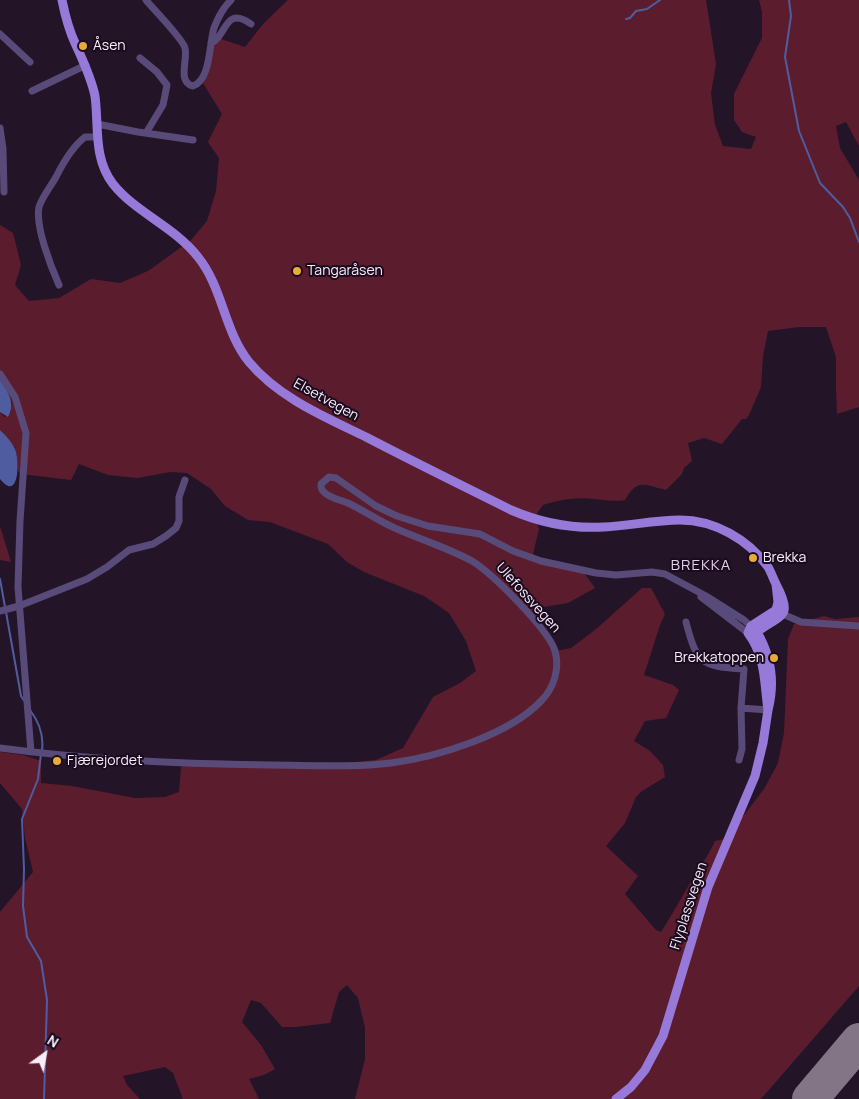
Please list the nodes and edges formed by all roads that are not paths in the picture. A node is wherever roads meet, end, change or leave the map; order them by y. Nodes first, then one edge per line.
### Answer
1 (62, 0) edge
2 (146, 0) edge
3 (230, 0) edge
4 (251, 24) dead end
5 (0, 34) edge
6 (211, 43) junction
7 (140, 58) dead end
8 (30, 62) dead end
9 (86, 65) junction
10 (32, 91) dead end
11 (97, 124) junction
12 (0, 128) edge
13 (146, 133) junction
14 (98, 137) junction
15 (193, 140) dead end
16 (4, 192) dead end
17 (59, 285) dead end
18 (0, 374) edge
19 (185, 480) dead end
20 (18, 606) junction
21 (0, 611) edge
22 (779, 612) junction
23 (686, 622) dead end
24 (859, 626) edge
25 (752, 630) junction
26 (741, 708) junction
27 (768, 710) junction
28 (0, 748) edge
29 (31, 752) junction
30 (739, 760) dead end
31 (616, 1099) edge

1 - 9 main road, Elsetvegen
2 - 6 street
3 - 6 street
4 - 6 street
5 - 8 street
7 - 13 street
9 - 10 street
9 - 11 main road, Elsetvegen
11 - 13 street
11 - 14 main road, Elsetvegen
12 - 16 street
13 - 15 street
14 - 17 street
14 - 22 main road, Elsetvegen
18 - 20 street
19 - 20 street
20 - 21 street
20 - 29 street
22 - 24 street
22 - 25 main road
23 - 26 street
25 - 27 main road, Flyplassvegen
25 - 29 street, Ulefossvegen
26 - 27 street
26 - 30 street
27 - 31 main road, Flyplassvegen
28 - 29 street, Ulefossvegen

